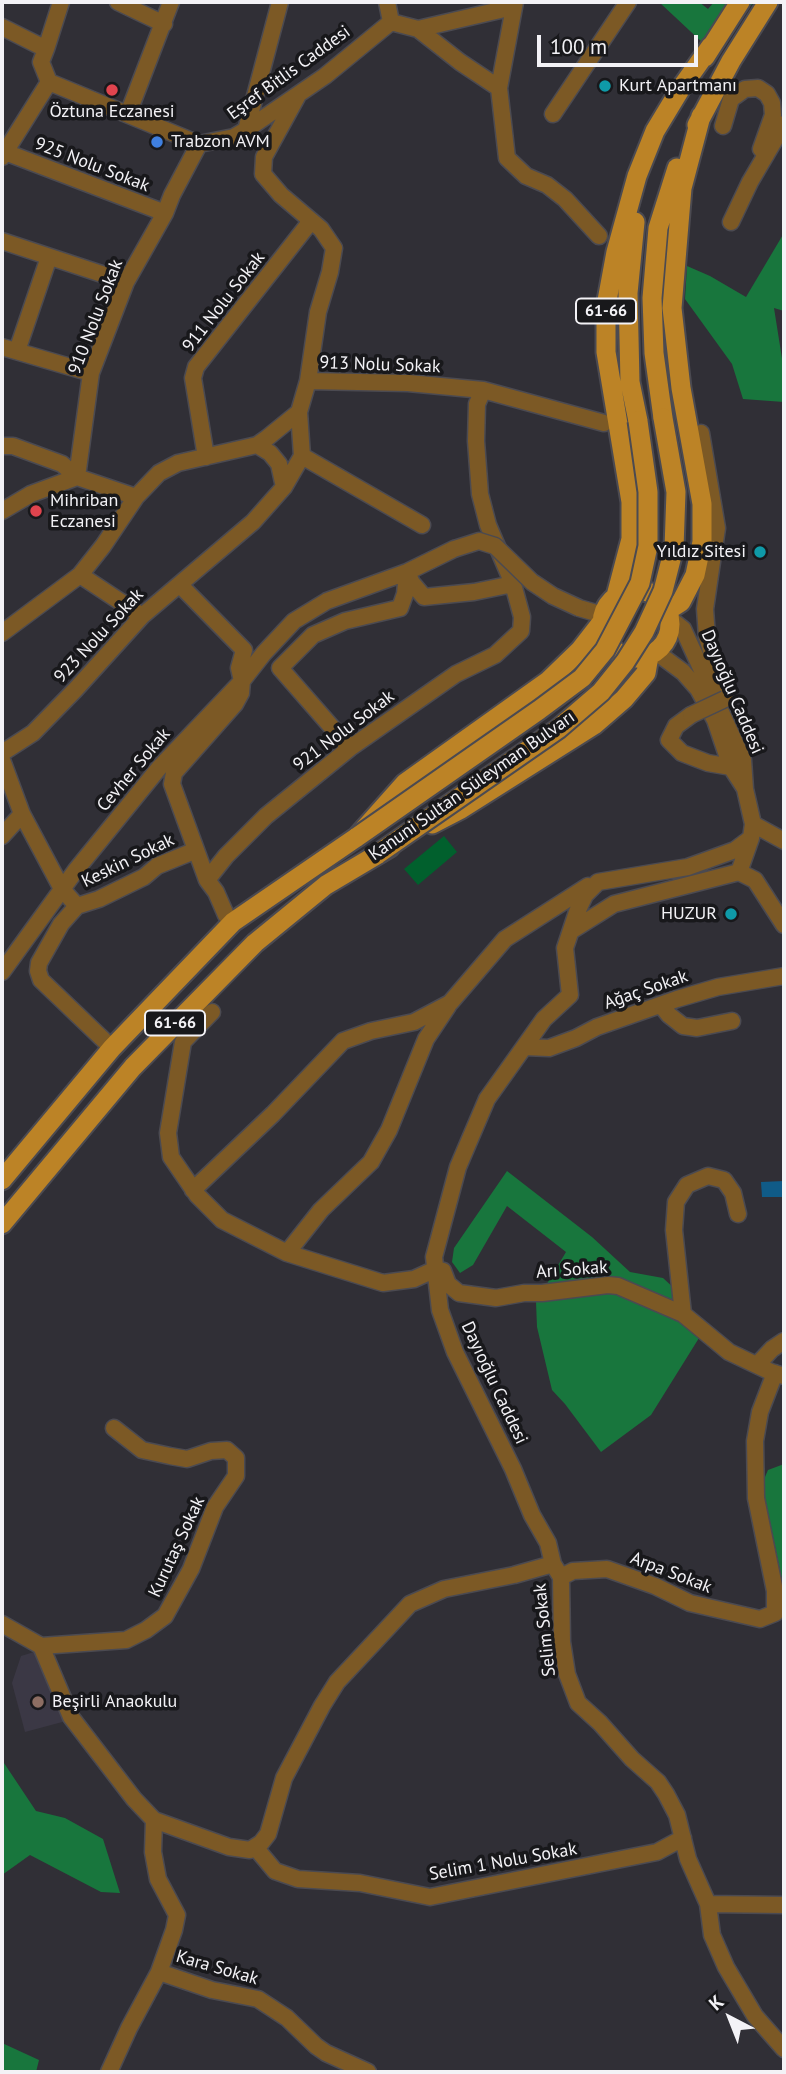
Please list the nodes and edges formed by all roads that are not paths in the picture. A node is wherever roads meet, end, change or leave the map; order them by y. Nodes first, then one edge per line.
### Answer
1 (61, 2) edge
2 (118, 2) edge
3 (171, 2) edge
4 (280, 2) edge
5 (387, 2) edge
6 (628, 2) edge
7 (740, 2) edge
8 (768, 2) edge
9 (514, 4) edge
10 (391, 22) junction
11 (164, 24) junction
12 (2, 27) edge
13 (418, 29) junction
14 (711, 46) junction
15 (46, 49) junction
16 (50, 82) junction
17 (499, 88) junction
18 (298, 95) junction
19 (128, 114) junction
20 (553, 114) dead end
21 (701, 116) junction
22 (784, 124) edge
23 (723, 125) dead end
24 (246, 130) junction
25 (200, 144) junction
26 (3, 155) edge
27 (766, 155) junction
28 (165, 213) junction
29 (311, 221) junction
30 (732, 222) dead end
31 (599, 236) dead end
32 (2, 241) edge
33 (49, 257) junction
34 (126, 282) junction
35 (9, 349) edge
36 (91, 373) junction
37 (308, 381) junction
38 (483, 390) junction
39 (299, 412) junction
40 (604, 423) dead end
41 (701, 433) dead end
42 (257, 445) junction
43 (2, 446) edge
44 (302, 456) junction
45 (206, 457) junction
46 (77, 477) junction
47 (284, 486) junction
48 (136, 497) junction
49 (2, 511) edge
50 (422, 525) dead end
51 (407, 572) junction
52 (80, 575) junction
53 (513, 584) junction
54 (180, 585) junction
55 (616, 596) junction
56 (668, 614) junction
57 (142, 616) junction
58 (602, 619) junction
59 (2, 633) edge
60 (652, 654) junction
61 (242, 681) junction
62 (350, 748) junction
63 (2, 753) edge
64 (2, 760) edge
65 (731, 767) junction
66 (746, 789) junction
67 (22, 814) junction
68 (752, 831) junction
69 (2, 836) edge
70 (357, 837) junction
71 (784, 841) edge
72 (194, 851) junction
73 (378, 854) junction
74 (739, 872) junction
75 (207, 880) junction
76 (598, 882) junction
77 (62, 889) junction
78 (77, 906) junction
79 (233, 922) junction
80 (784, 925) edge
81 (571, 931) junction
82 (2, 972) edge
83 (784, 976) edge
84 (450, 1003) junction
85 (661, 1005) junction
86 (212, 1012) dead end
87 (732, 1021) dead end
88 (524, 1046) junction
89 (112, 1048) junction
90 (3, 1178) edge
91 (193, 1190) junction
92 (25, 1196) junction
93 (738, 1214) dead end
94 (2, 1224) edge
95 (2, 1233) edge
96 (287, 1253) junction
97 (436, 1269) junction
98 (683, 1314) junction
99 (784, 1341) edge
100 (757, 1365) junction
101 (780, 1374) edge
102 (114, 1428) dead end
103 (557, 1570) junction
104 (2, 1624) edge
105 (41, 1646) junction
106 (154, 1820) junction
107 (683, 1838) junction
108 (255, 1847) junction
109 (708, 1904) junction
110 (784, 1905) edge
111 (159, 1972) junction
112 (784, 2049) edge
113 (109, 2072) edge
114 (368, 2072) edge

1 - 15 street
2 - 11 street
3 - 11 street
4 - 24 street
5 - 10 street
6 - 20 street
7 - 14 main road, Kanuni Sultan Süleyman Bulvarı / 61-66
8 - 21 main road, Kanuni Sultan Süleyman Bulvarı / 61-66
9 - 13 street
9 - 17 street
10 - 13 street
10 - 18 street, Eşref Bitlis Caddesi
11 - 19 street
12 - 15 street
13 - 17 street
14 - 55 main road, 61-66
14 - 70 main road, Kanuni Sultan Süleyman Bulvarı / 61-66, bridge
15 - 16 street
16 - 19 street
16 - 26 street
17 - 31 street
18 - 24 street, Eşref Bitlis Caddesi
18 - 29 street
19 - 25 street
21 - 56 main road, 61-66
21 - 73 main road, Kanuni Sultan Süleyman Bulvarı / 61-66, bridge
22 - 27 street
23 - 27 street
24 - 25 street, Eşref Bitlis Caddesi
25 - 28 street, 910 Nolu Sokak
26 - 28 street, 925 Nolu Sokak
27 - 30 street
28 - 34 street, 910 Nolu Sokak
29 - 37 street
29 - 45 street, 911 Nolu Sokak
32 - 33 street
33 - 34 street
33 - 35 street
34 - 36 street, 910 Nolu Sokak
35 - 36 street
36 - 46 street, 910 Nolu Sokak
37 - 38 street, 913 Nolu Sokak
37 - 39 street, 913 Nolu Sokak
38 - 40 street, 913 Nolu Sokak
38 - 53 street
39 - 42 street
39 - 44 street
41 - 65 street, bridge
42 - 45 street
42 - 47 street
43 - 46 street
44 - 47 street, 923 Nolu Sokak
44 - 50 street
45 - 48 street
46 - 48 street
46 - 49 street
47 - 54 street, 923 Nolu Sokak
48 - 52 street
51 - 53 street
51 - 58 street, bridge
51 - 61 street
51 - 62 street
52 - 57 street
52 - 59 street
53 - 62 street, 921 Nolu Sokak
54 - 57 street, 923 Nolu Sokak
54 - 61 street
55 - 56 main road
55 - 58 main road, 61-66
56 - 60 main road, 61-66
56 - 66 street, Dayıoğlu Caddesi
57 - 63 street, 923 Nolu Sokak
58 - 60 main road
58 - 70 main road, 61-66
60 - 65 street, Dayıoğlu Caddesi
60 - 73 main road, 61-66
61 - 72 street
61 - 77 street, Cevher Sokak
62 - 75 street, 921 Nolu Sokak
64 - 67 street
65 - 66 street, Dayıoğlu Caddesi
66 - 68 street, Dayıoğlu Caddesi
67 - 69 street
67 - 77 street
68 - 71 street
68 - 74 street
68 - 76 street
70 - 79 main road, Kanuni Sultan Süleyman Bulvarı / 61-66
72 - 75 street
72 - 78 street, Keskin Sokak
73 - 92 main road, Kanuni Sultan Süleyman Bulvarı / 61-66
74 - 80 street
74 - 81 street
75 - 79 street
76 - 81 street, Dayıoğlu Caddesi
76 - 84 street
77 - 78 street
77 - 82 street, Cevher Sokak
78 - 89 street
79 - 89 main road, Kanuni Sultan Süleyman Bulvarı / 61-66
81 - 88 street, Dayıoğlu Caddesi
83 - 85 street, Ağaç Sokak
84 - 91 street
84 - 96 street
85 - 87 street
85 - 88 street, Ağaç Sokak
86 - 91 street
88 - 97 street, Dayıoğlu Caddesi
89 - 90 main road, Kanuni Sultan Süleyman Bulvarı / 61-66
91 - 96 street
92 - 94 main road, Kanuni Sultan Süleyman Bulvarı / 61-66
92 - 95 main road, 61-66
93 - 98 street
96 - 97 street
97 - 98 street, Arı Sokak
97 - 103 street, Dayıoğlu Caddesi
98 - 100 street, Arı Sokak
99 - 100 street
100 - 101 street, Arı Sokak
101 - 103 street, Arpa Sokak
102 - 105 street, Kurutaş Sokak
103 - 107 street, Selim Sokak
103 - 108 street, Selim Sokak
104 - 105 street
105 - 106 street
106 - 108 street
106 - 111 street
107 - 108 street, Selim 1 Nolu Sokak
107 - 109 street, Selim Sokak
109 - 110 street
109 - 112 street, Selim Sokak
111 - 113 street
111 - 114 street, Kara Sokak

